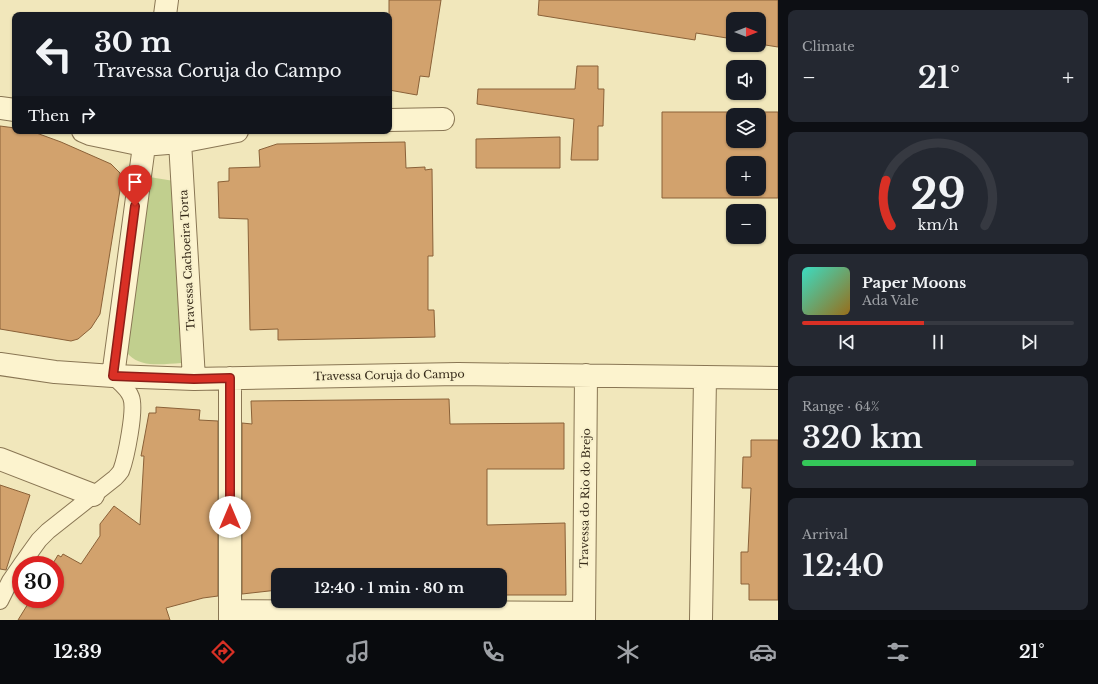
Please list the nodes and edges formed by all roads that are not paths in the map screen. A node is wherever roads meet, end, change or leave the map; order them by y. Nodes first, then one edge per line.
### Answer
1 (167, 0) edge
2 (165, 12) edge
3 (0, 108) edge
4 (12, 110) edge
5 (443, 119) dead end
6 (392, 120) edge
7 (90, 134) edge
8 (221, 134) edge
9 (145, 138) edge
10 (180, 142) junction
11 (0, 364) edge
12 (586, 375) junction
13 (113, 376) junction
14 (230, 378) junction
15 (705, 378) junction
16 (778, 378) edge
17 (194, 379) junction
18 (0, 459) edge
19 (93, 495) junction
20 (27, 556) edge
21 (12, 578) edge
22 (0, 601) edge
23 (230, 615) edge
24 (584, 617) edge
25 (701, 620) edge

1 - 2 street
3 - 4 street
5 - 6 street
7 - 9 street
8 - 10 street
9 - 10 street
9 - 13 street
10 - 17 street, Travessa Cachoeira Torta
11 - 13 street, Travessa Coruja do Campo
12 - 14 street, Travessa Coruja do Campo
12 - 15 street, Travessa Coruja do Campo
12 - 24 street, Travessa do Rio do Brejo
13 - 17 street, Travessa Coruja do Campo
13 - 19 lane
14 - 17 street, Travessa Coruja do Campo
14 - 23 street
15 - 16 street, Travessa Coruja do Campo
15 - 25 street
18 - 19 street
19 - 20 lane
21 - 22 lane
23 - 24 street

